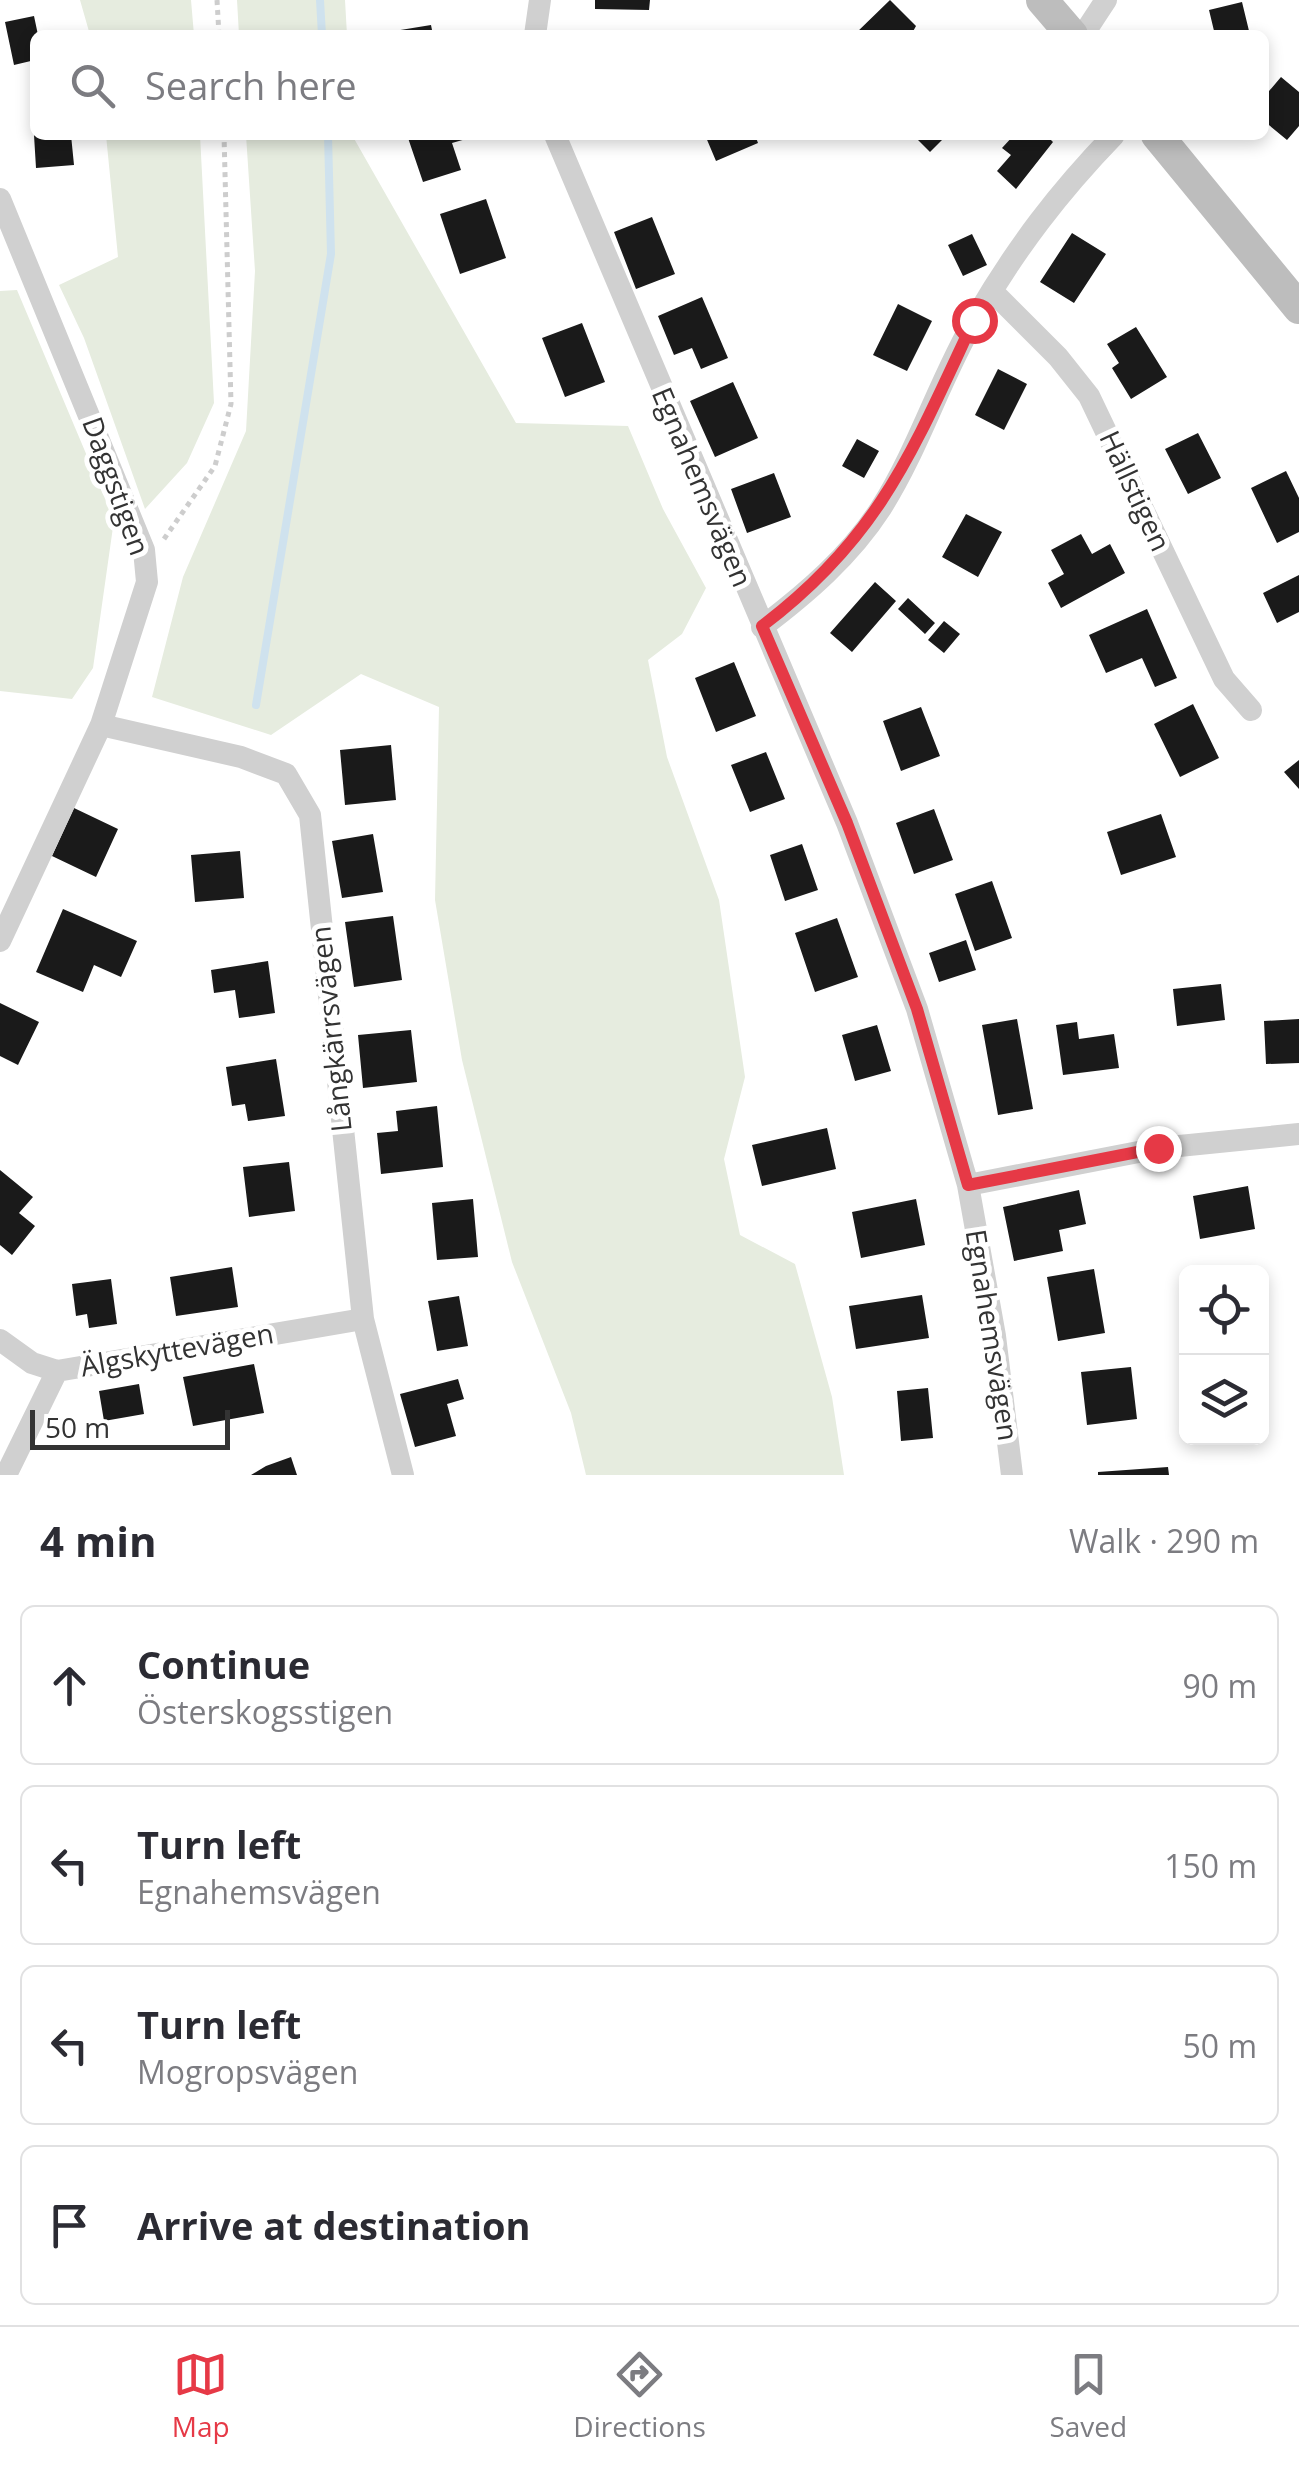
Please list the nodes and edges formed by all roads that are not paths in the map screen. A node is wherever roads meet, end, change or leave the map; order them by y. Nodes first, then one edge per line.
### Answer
1 (540, 0) edge
2 (1042, 0) edge
3 (1106, 0) edge
4 (536, 30) edge
5 (1068, 30) edge
6 (1086, 30) edge
7 (557, 140) edge
8 (1109, 140) edge
9 (1162, 140) edge
10 (0, 199) edge
11 (992, 290) junction
12 (1299, 308) edge
13 (762, 626) junction
14 (1250, 710) dead end
15 (102, 725) junction
16 (0, 942) edge
17 (1299, 1134) edge
18 (968, 1185) junction
19 (363, 1319) junction
20 (0, 1340) edge
21 (57, 1371) junction
22 (6, 1475) edge
23 (403, 1475) edge
24 (1012, 1475) edge

1 - 4 street
2 - 5 main road
3 - 6 street
7 - 13 street, Egnahemsvägen
8 - 11 street
9 - 12 main road
10 - 15 street, Daggstigen
11 - 13 street
11 - 14 street, Hällstigen
13 - 18 street, Egnahemsvägen
15 - 16 street, Daggstigen
15 - 19 street, Långkärrsvägen
17 - 18 street
18 - 24 street, Egnahemsvägen
19 - 21 street, Älgskyttevägen
19 - 23 street, Långkärrsvägen
20 - 21 street, Älgskyttevägen
21 - 22 street

